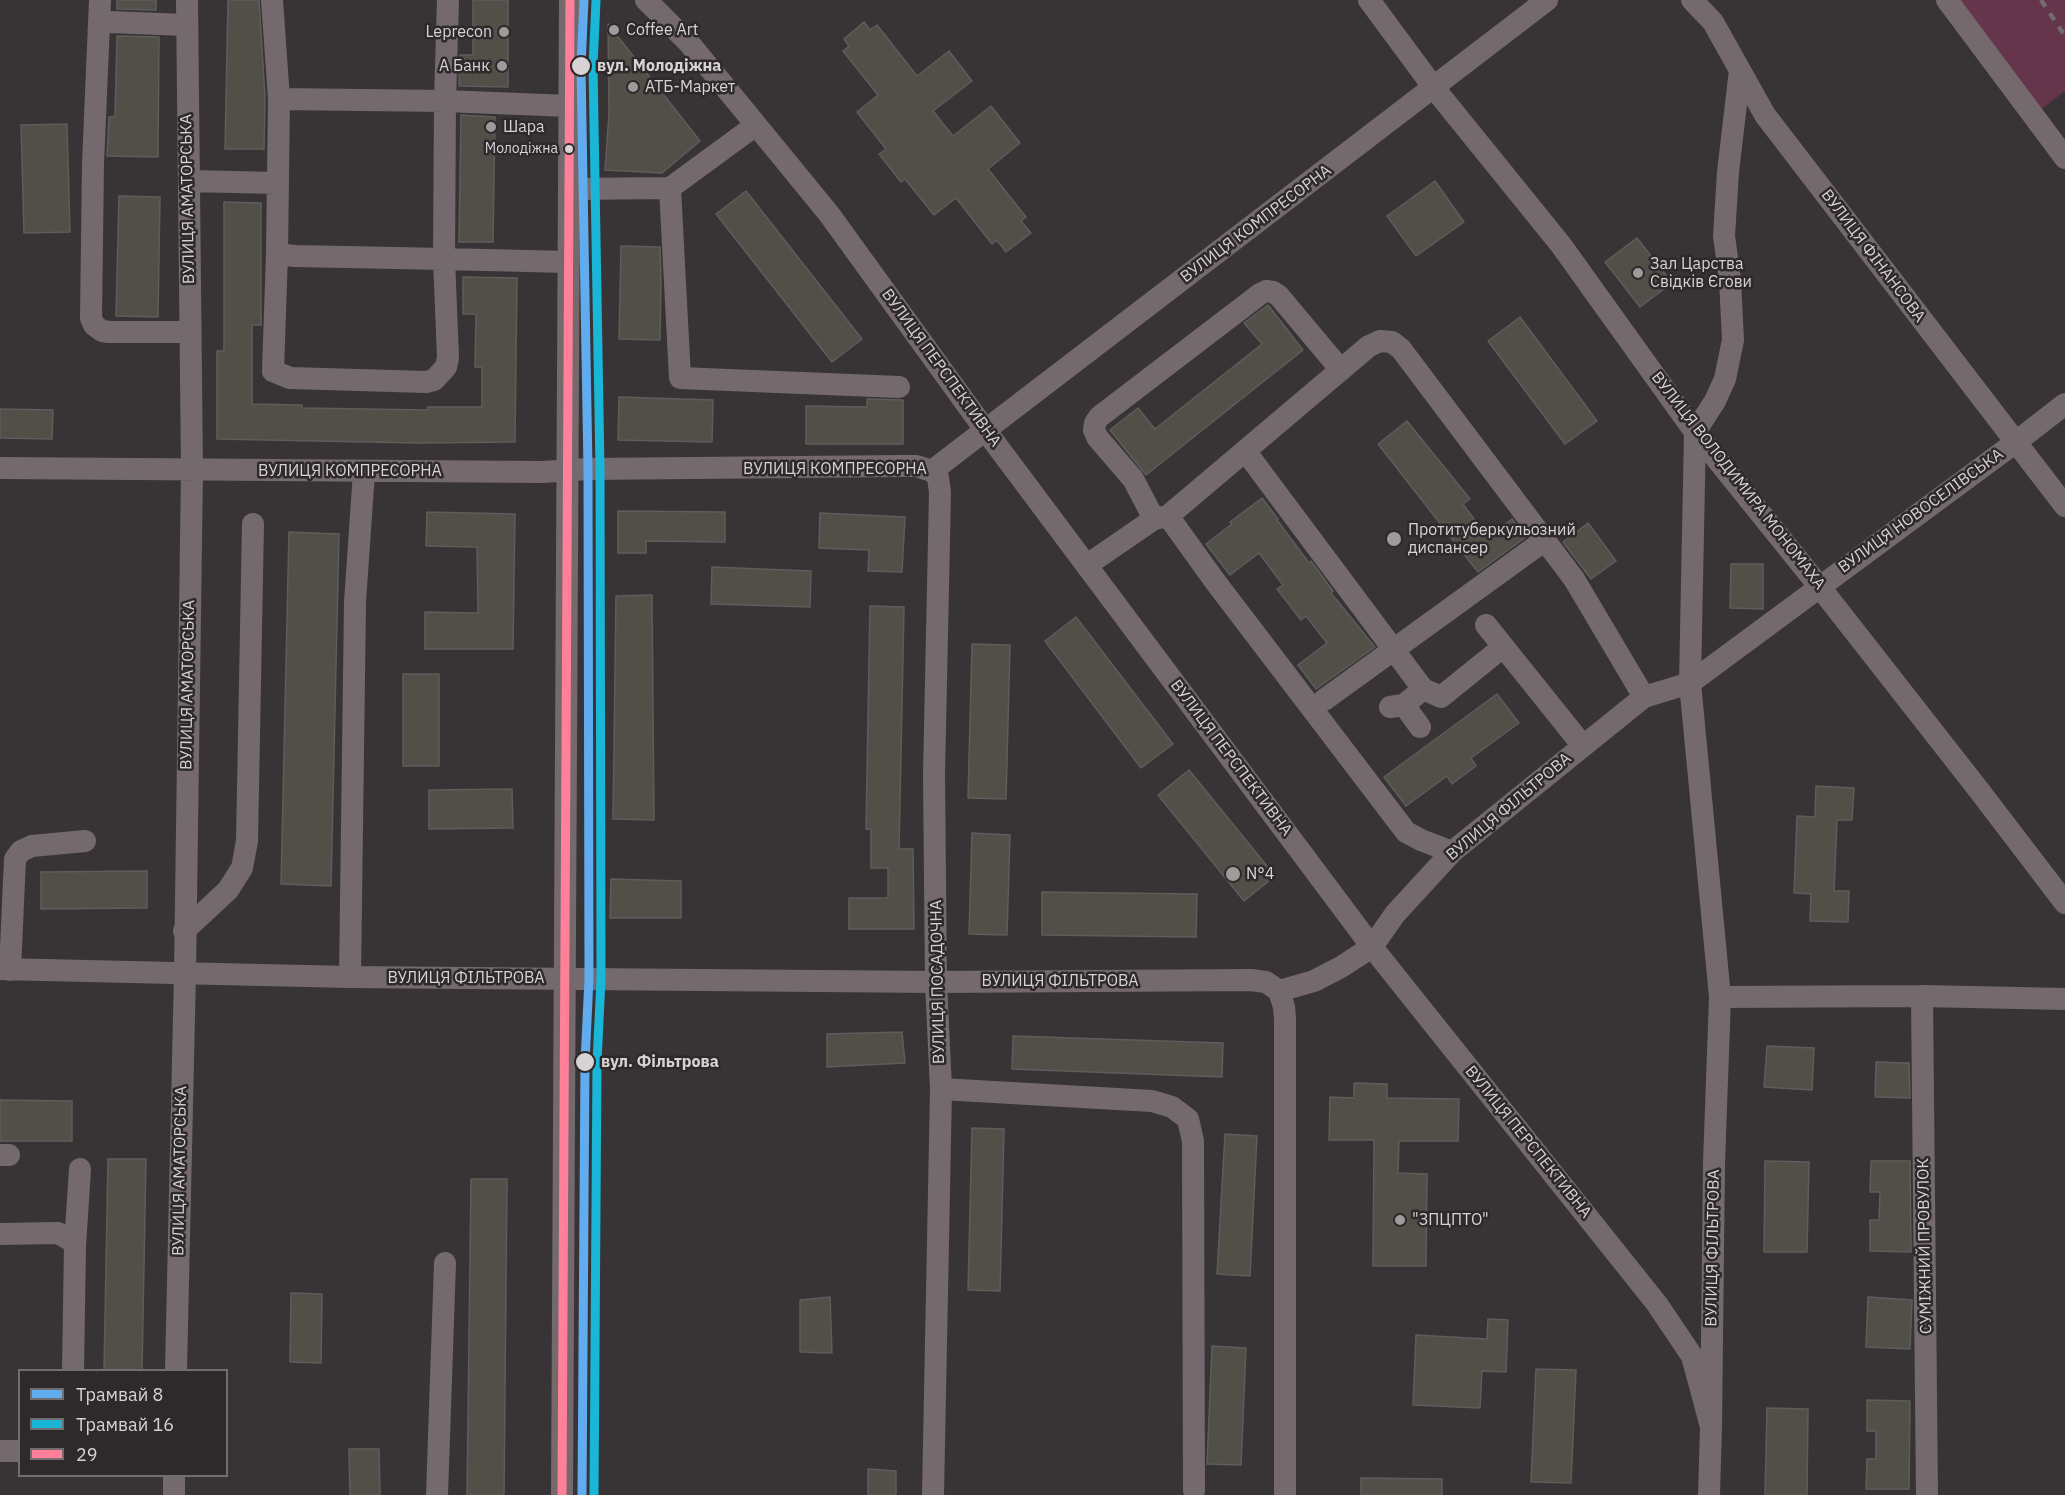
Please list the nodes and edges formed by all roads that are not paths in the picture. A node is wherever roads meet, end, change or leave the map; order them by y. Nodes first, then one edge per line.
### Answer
1 (100, 0) edge
2 (187, 0) edge
3 (273, 0) edge
4 (448, 0) edge
5 (570, 0) edge
6 (646, 0) edge
7 (661, 0) edge
8 (1369, 0) edge
9 (1547, 0) edge
10 (1692, 0) edge
11 (1947, 0) edge
12 (186, 25) junction
13 (100, 26) junction
14 (689, 43) junction
15 (1740, 70) junction
16 (1434, 88) junction
17 (279, 99) junction
18 (445, 101) junction
19 (569, 106) junction
20 (756, 125) junction
21 (2065, 158) edge
22 (189, 181) junction
23 (278, 183) junction
24 (670, 188) junction
25 (569, 189) junction
26 (277, 254) junction
27 (444, 259) junction
28 (569, 262) junction
29 (190, 332) junction
30 (1341, 370) junction
31 (899, 387) dead end
32 (2065, 404) edge
33 (986, 431) junction
34 (1695, 432) junction
35 (2016, 442) junction
36 (1246, 452) junction
37 (0, 468) edge
38 (192, 470) junction
39 (568, 471) junction
40 (932, 471) junction
41 (363, 472) junction
42 (2065, 506) edge
43 (1161, 518) junction
44 (253, 524) dead end
45 (1545, 540) junction
46 (1087, 565) junction
47 (1820, 586) junction
48 (1486, 625) dead end
49 (1394, 649) junction
50 (1493, 655) dead end
51 (1690, 682) junction
52 (1423, 689) junction
53 (1644, 697) junction
54 (1324, 700) dead end
55 (1420, 727) dead end
56 (1583, 746) junction
57 (85, 841) dead end
58 (1452, 852) junction
59 (2065, 903) edge
60 (184, 931) junction
61 (1372, 947) junction
62 (5, 970) edge
63 (185, 972) junction
64 (350, 977) junction
65 (565, 979) junction
66 (936, 982) junction
67 (1279, 991) junction
68 (1922, 996) junction
69 (1720, 997) junction
70 (2065, 999) edge
71 (941, 1089) junction
72 (80, 1169) dead end
73 (0, 1234) edge
74 (75, 1246) junction
75 (445, 1263) dead end
76 (73, 1369) edge
77 (176, 1369) edge
78 (1711, 1427) junction
79 (0, 1451) edge
80 (18, 1451) edge
81 (174, 1477) edge
82 (1194, 1490) dead end
83 (174, 1495) edge
84 (437, 1495) edge
85 (562, 1495) edge
86 (933, 1495) edge
87 (1285, 1495) edge
88 (1709, 1495) edge
89 (1927, 1495) edge

1 - 13 street
2 - 12 street, ВУЛИЦЯ АМАТОРСЬКА
3 - 17 street
4 - 18 street
5 - 19 street
6 - 14 street, ВУЛИЦЯ ПЕРСПЕКТИВНА
7 - 14 street, ВУЛИЦЯ ПЕРСПЕКТИВНА
8 - 16 street, ВУЛИЦЯ ВОЛОДИМИРА МОНОМАХА
9 - 16 street, ВУЛИЦЯ КОМПРЕСОРНА
10 - 15 street, ВУЛИЦЯ ФІНАНСОВА
11 - 21 street
12 - 13 street
12 - 22 street, ВУЛИЦЯ АМАТОРСЬКА
13 - 29 street
14 - 20 street, ВУЛИЦЯ ПЕРСПЕКТИВНА
15 - 34 street
15 - 35 street, ВУЛИЦЯ ФІНАНСОВА
16 - 33 street, ВУЛИЦЯ КОМПРЕСОРНА
16 - 34 street, ВУЛИЦЯ ВОЛОДИМИРА МОНОМАХА
17 - 18 street
17 - 23 street
18 - 19 street
18 - 27 street
19 - 25 street
20 - 24 street
20 - 33 street, ВУЛИЦЯ ПЕРСПЕКТИВНА
22 - 23 street
22 - 29 street, ВУЛИЦЯ АМАТОРСЬКА
23 - 26 street
24 - 25 street
24 - 31 street
25 - 28 street
26 - 27 street
26 - 27 street
27 - 28 street
28 - 39 street
29 - 38 street, ВУЛИЦЯ АМАТОРСЬКА
30 - 36 street
30 - 43 street
30 - 45 street
32 - 35 street, ВУЛИЦЯ НОВОСЕЛІВСЬКА
33 - 40 street, ВУЛИЦЯ КОМПРЕСОРНА
33 - 46 street, ВУЛИЦЯ ПЕРСПЕКТИВНА
34 - 47 street, ВУЛИЦЯ ВОЛОДИМИРА МОНОМАХА
34 - 51 street
35 - 42 street, ВУЛИЦЯ ФІНАНСОВА
35 - 47 street, ВУЛИЦЯ НОВОСЕЛІВСЬКА
36 - 43 street
36 - 49 street
37 - 38 street, ВУЛИЦЯ КОМПРЕСОРНА
38 - 41 street, ВУЛИЦЯ КОМПРЕСОРНА
38 - 60 street, ВУЛИЦЯ АМАТОРСЬКА
39 - 40 street, ВУЛИЦЯ КОМПРЕСОРНА
39 - 41 street, ВУЛИЦЯ КОМПРЕСОРНА
39 - 65 street
40 - 66 street, ВУЛИЦЯ ПОСАДОЧНА
41 - 64 street
43 - 46 street
43 - 58 street
44 - 60 street
45 - 49 street
45 - 53 street
46 - 61 street, ВУЛИЦЯ ПЕРСПЕКТИВНА
47 - 51 street, ВУЛИЦЯ НОВОСЕЛІВСЬКА
47 - 59 street, ВУЛИЦЯ ВОЛОДИМИРА МОНОМАХА
48 - 56 street
49 - 52 street
49 - 54 street
50 - 52 street
51 - 53 street, ВУЛИЦЯ ФІЛЬТРОВА
51 - 69 street, ВУЛИЦЯ ФІЛЬТРОВА
52 - 55 street
53 - 56 street, ВУЛИЦЯ ФІЛЬТРОВА
56 - 58 street, ВУЛИЦЯ ФІЛЬТРОВА
57 - 62 street
58 - 61 street, ВУЛИЦЯ ФІЛЬТРОВА
60 - 63 street, ВУЛИЦЯ АМАТОРСЬКА
61 - 67 street, ВУЛИЦЯ ФІЛЬТРОВА
61 - 78 street, ВУЛИЦЯ ПЕРСПЕКТИВНА
62 - 63 street, ВУЛИЦЯ ФІЛЬТРОВА
63 - 64 street, ВУЛИЦЯ ФІЛЬТРОВА
63 - 77 street, ВУЛИЦЯ АМАТОРСЬКА
64 - 65 street, ВУЛИЦЯ ФІЛЬТРОВА
65 - 66 street, ВУЛИЦЯ ФІЛЬТРОВА
65 - 85 street
66 - 67 street, ВУЛИЦЯ ФІЛЬТРОВА
66 - 71 street, ВУЛИЦЯ ПОСАДОЧНА
67 - 87 street
68 - 69 street
68 - 70 street
68 - 89 street, СУМІЖНИЙ ПРОВУЛОК
69 - 78 street, ВУЛИЦЯ ФІЛЬТРОВА
71 - 82 street
71 - 86 street, ВУЛИЦЯ ПОСАДОЧНА
72 - 74 street
73 - 74 street
74 - 76 street
75 - 84 street
78 - 88 street, ВУЛИЦЯ ПЕРСПЕКТИВНА
79 - 80 street
81 - 83 street

